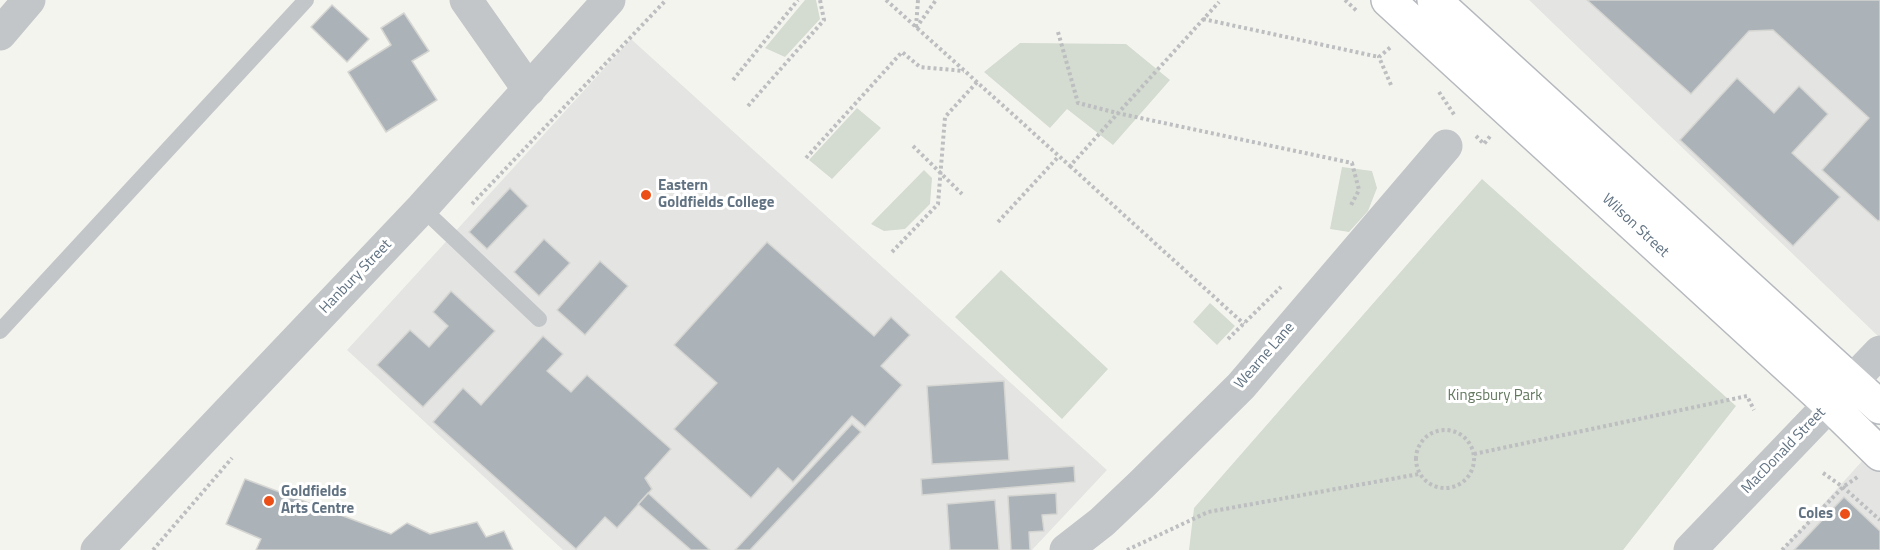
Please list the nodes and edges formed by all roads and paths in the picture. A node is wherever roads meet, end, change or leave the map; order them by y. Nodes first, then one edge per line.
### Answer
1 (29, 0) edge
2 (306, 0) edge
3 (466, 0) edge
4 (609, 0) edge
5 (798, 0) edge
6 (820, 0) edge
7 (886, 0) edge
8 (918, 0) edge
9 (936, 0) edge
10 (1434, 0) edge
11 (1390, 1) edge
12 (1219, 2) dead end
13 (1203, 19) junction
14 (916, 28) junction
15 (1058, 32) dead end
16 (0, 34) edge
17 (1395, 43) dead end
18 (1379, 57) junction
19 (965, 71) junction
20 (734, 80) dead end
21 (977, 82) junction
22 (1391, 85) dead end
23 (529, 90) junction
24 (748, 106) dead end
25 (1117, 113) junction
26 (913, 146) dead end
27 (1446, 146) dead end
28 (1059, 156) junction
29 (806, 158) dead end
30 (1070, 166) junction
31 (940, 173) junction
32 (962, 194) dead end
33 (422, 208) junction
34 (1348, 211) dead end
35 (998, 222) dead end
36 (892, 252) dead end
37 (1286, 282) dead end
38 (539, 319) dead end
39 (1244, 324) junction
40 (0, 331) edge
41 (1228, 339) dead end
42 (1880, 352) edge
43 (1852, 381) junction
44 (1829, 404) junction
45 (1880, 407) edge
46 (1754, 410) dead end
47 (1474, 454) junction
48 (1871, 464) edge
49 (1823, 473) dead end
50 (1419, 474) junction
51 (1843, 487) junction
52 (1880, 520) edge
53 (97, 550) edge
54 (1066, 550) edge
55 (1127, 550) edge
56 (1690, 550) edge
57 (1782, 550) edge

1 - 16 street
2 - 40 lane
3 - 23 street
4 - 23 street, Hanbury Street
5 - 20 path
6 - 24 path
7 - 14 path
8 - 14 path
9 - 14 path
10 - 43 street, Wilson Street
11 - 44 street, Wilson Street
12 - 13 path
13 - 18 path
13 - 25 path
14 - 19 path
15 - 25 path
17 - 18 path
18 - 22 path
19 - 21 path
19 - 29 path
21 - 28 path
21 - 31 path
23 - 33 street, Hanbury Street
25 - 30 path
25 - 34 path
26 - 31 path
27 - 54 street, Wearne Lane
28 - 30 path
28 - 35 path
30 - 39 path
31 - 32 path
31 - 36 path
33 - 38 lane
33 - 53 street, Hanbury Street
37 - 39 path
39 - 41 path
42 - 43 street, MacDonald Street
43 - 44 street, MacDonald Street
43 - 45 street, Wilson Street
44 - 48 street, Wilson Street
44 - 56 street, MacDonald Street
46 - 47 path
47 - 50 path
47 - 50 path
48 - 51 path
49 - 51 path
50 - 55 path
51 - 52 path
51 - 57 path

